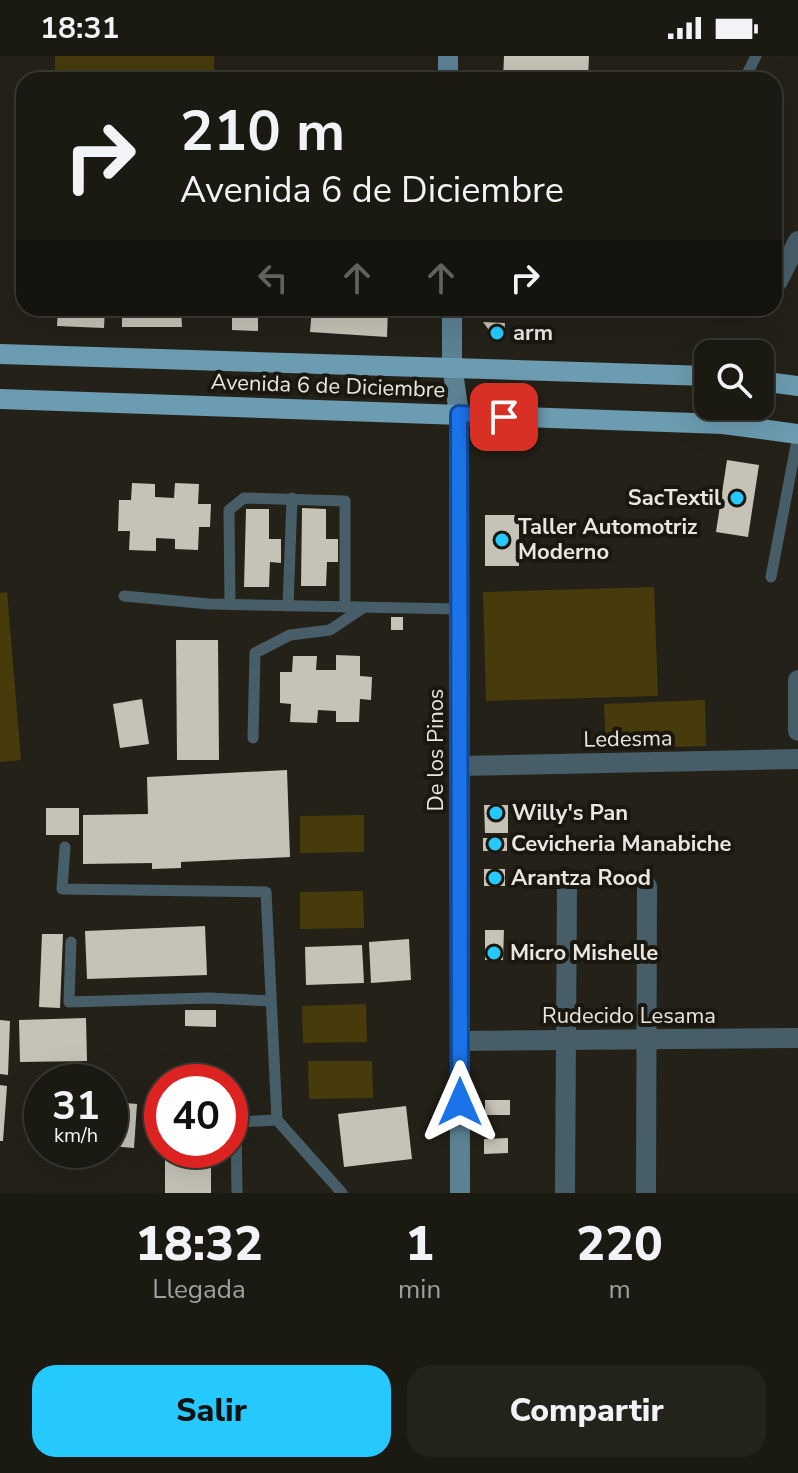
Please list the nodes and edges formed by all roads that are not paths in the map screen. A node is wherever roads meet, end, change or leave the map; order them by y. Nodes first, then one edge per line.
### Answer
1 (798, 241) edge
2 (782, 273) edge
3 (452, 316) edge
4 (0, 354) edge
5 (452, 365) junction
6 (694, 375) edge
7 (774, 383) edge
8 (798, 386) edge
9 (0, 399) edge
10 (459, 414) junction
11 (798, 434) edge
12 (292, 498) junction
13 (771, 577) dead end
14 (124, 596) dead end
15 (230, 604) junction
16 (288, 606) junction
17 (345, 607) junction
18 (364, 608) junction
19 (459, 609) junction
20 (798, 680) edge
21 (798, 731) edge
22 (253, 738) dead end
23 (798, 759) edge
24 (460, 766) junction
25 (65, 847) dead end
26 (567, 884) dead end
27 (647, 886) dead end
28 (71, 942) dead end
29 (271, 1001) junction
30 (798, 1038) edge
31 (566, 1040) junction
32 (648, 1040) junction
33 (461, 1041) junction
34 (277, 1120) junction
35 (237, 1193) edge
36 (342, 1193) edge
37 (460, 1193) edge
38 (565, 1193) edge
39 (646, 1193) edge

1 - 2 street
3 - 5 street, De los Pinos
4 - 5 main road, Avenida 6 de Diciembre
5 - 6 main road, Avenida 6 de Diciembre
5 - 10 street, De los Pinos
7 - 8 main road
9 - 10 main road, Avenida 6 de Diciembre
10 - 11 main road, Avenida 6 de Diciembre
10 - 19 street, De los Pinos
11 - 13 lane
12 - 15 lane
12 - 16 lane
12 - 17 lane
14 - 15 lane
15 - 16 lane
16 - 17 lane
17 - 18 lane
18 - 19 lane
18 - 22 lane
19 - 24 street, De los Pinos
20 - 21 street
23 - 24 street, Ledesma
24 - 33 street, De los Pinos
25 - 29 lane
26 - 31 street
27 - 32 street
28 - 29 lane
29 - 34 lane
30 - 32 street, Rudecido Lesama
31 - 32 street, Rudecido Lesama
31 - 33 street, Rudecido Lesama
31 - 38 street
32 - 39 street
33 - 37 street, De los Pinos
34 - 35 lane
34 - 36 lane

